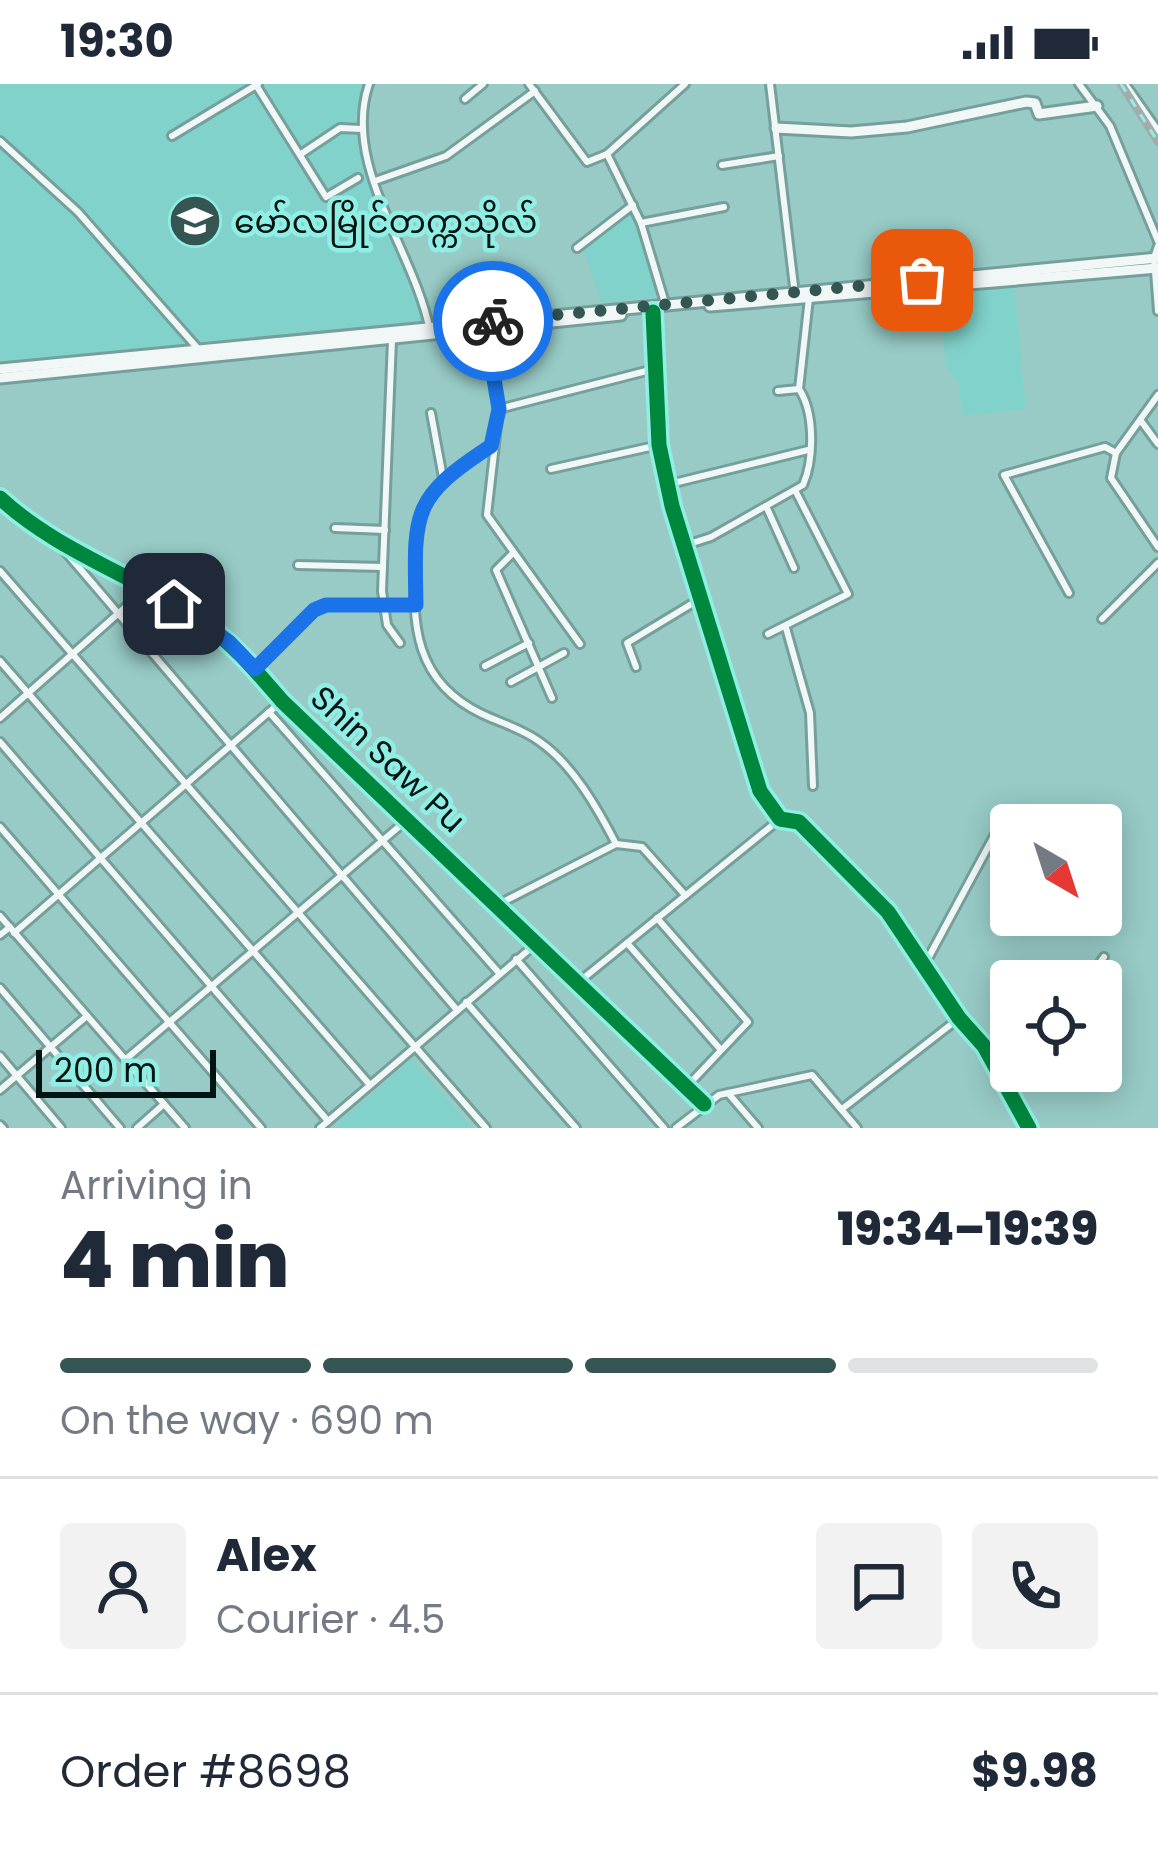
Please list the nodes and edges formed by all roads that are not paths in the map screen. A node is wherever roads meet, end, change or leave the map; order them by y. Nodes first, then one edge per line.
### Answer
1 (257, 84) edge
2 (369, 84) edge
3 (483, 84) edge
4 (685, 84) edge
5 (770, 84) edge
6 (1079, 84) edge
7 (1125, 84) edge
8 (532, 88) edge
9 (465, 99) dead end
10 (1097, 106) junction
11 (776, 128) junction
12 (362, 129) junction
13 (1158, 130) edge
14 (172, 136) dead end
15 (0, 141) edge
16 (607, 154) junction
17 (300, 155) junction
18 (779, 156) junction
19 (722, 165) dead end
20 (358, 178) dead end
21 (375, 181) junction
22 (633, 206) junction
23 (724, 207) dead end
24 (641, 224) junction
25 (1158, 243) edge
26 (578, 248) dead end
27 (1156, 263) edge
28 (795, 295) junction
29 (809, 298) junction
30 (666, 305) junction
31 (1158, 310) edge
32 (653, 312) junction
33 (487, 327) junction
34 (430, 332) junction
35 (392, 340) junction
36 (203, 354) junction
37 (654, 369) junction
38 (0, 374) edge
39 (799, 389) junction
40 (778, 391) dead end
41 (1158, 395) edge
42 (499, 409) junction
43 (431, 413) dead end
44 (1141, 421) junction
45 (1158, 444) edge
46 (659, 445) junction
47 (491, 446) junction
48 (808, 449) junction
49 (1116, 453) junction
50 (551, 469) dead end
51 (443, 478) junction
52 (670, 484) junction
53 (796, 492) junction
54 (0, 498) edge
55 (766, 506) junction
56 (335, 528) dead end
57 (386, 530) junction
58 (56, 540) junction
59 (683, 546) junction
60 (1158, 547) edge
61 (512, 554) junction
62 (1158, 563) edge
63 (298, 565) dead end
64 (383, 567) junction
65 (794, 568) dead end
66 (0, 571) edge
67 (147, 588) junction
68 (1069, 593) dead end
69 (703, 597) junction
70 (383, 605) junction
71 (416, 605) junction
72 (116, 615) junction
73 (1102, 619) dead end
74 (786, 628) junction
75 (767, 634) dead end
76 (400, 643) dead end
77 (529, 644) junction
78 (580, 644) dead end
79 (74, 653) junction
80 (564, 653) dead end
81 (0, 661) edge
82 (484, 665) dead end
83 (540, 665) junction
84 (636, 667) dead end
85 (255, 669) junction
86 (511, 682) dead end
87 (28, 693) junction
88 (553, 698) dead end
89 (282, 701) junction
90 (269, 712) junction
91 (0, 718) edge
92 (0, 742) edge
93 (231, 745) junction
94 (185, 785) junction
95 (813, 786) dead end
96 (408, 819) junction
97 (780, 819) junction
98 (142, 821) junction
99 (0, 827) edge
100 (383, 840) junction
101 (990, 843) edge
102 (616, 844) junction
103 (100, 858) junction
104 (342, 875) junction
105 (59, 894) junction
106 (685, 895) junction
107 (500, 904) junction
108 (298, 912) junction
109 (0, 916) edge
110 (657, 918) junction
111 (12, 930) junction
112 (0, 935) edge
113 (538, 942) junction
114 (627, 943) junction
115 (253, 950) junction
116 (1104, 957) dead end
117 (516, 959) junction
118 (1102, 960) edge
119 (924, 966) junction
120 (499, 973) junction
121 (580, 981) junction
122 (210, 987) junction
123 (0, 988) edge
124 (466, 1002) junction
125 (457, 1010) junction
126 (87, 1016) junction
127 (958, 1018) junction
128 (170, 1021) junction
129 (51, 1047) junction
130 (413, 1047) junction
131 (722, 1050) junction
132 (0, 1056) edge
133 (126, 1059) junction
134 (990, 1061) edge
135 (17, 1076) junction
136 (370, 1084) junction
137 (0, 1090) edge
138 (689, 1091) junction
139 (1009, 1092) edge
140 (728, 1093) junction
141 (164, 1104) junction
142 (704, 1104) junction
143 (842, 1109) junction
144 (328, 1121) junction
145 (61, 1128) edge
146 (120, 1128) edge
147 (137, 1128) edge
148 (185, 1128) edge
149 (261, 1128) edge
150 (320, 1128) edge
151 (486, 1128) edge
152 (576, 1128) edge
153 (664, 1128) edge
154 (676, 1128) edge
155 (758, 1128) edge
156 (857, 1128) edge
157 (1029, 1128) edge

1 - 14 street
1 - 17 street
2 - 12 street
3 - 9 street
4 - 16 street
5 - 11 street
6 - 10 street
7 - 13 street
8 - 16 street
8 - 21 street
10 - 11 main road
10 - 25 street
11 - 18 street
12 - 17 street
12 - 21 street
15 - 36 street
16 - 22 street
17 - 20 street
18 - 19 street
18 - 28 street
21 - 34 street
22 - 24 street
22 - 26 street
23 - 24 street
24 - 30 street
25 - 27 street
27 - 28 main road
27 - 29 main road
27 - 31 street
28 - 29 main road
28 - 30 main road
28 - 32 main road
29 - 39 street
30 - 33 main road
32 - 33 main road
32 - 37 street
33 - 34 main road
33 - 42 street
34 - 35 main road
34 - 36 main road
35 - 36 main road
35 - 57 street
36 - 38 main road
37 - 42 street
37 - 46 street
39 - 40 street
39 - 48 street
41 - 44 street
42 - 47 street
43 - 51 street
44 - 45 street
44 - 49 street
46 - 50 street
46 - 52 street
47 - 51 street
47 - 61 street
48 - 52 street
48 - 53 street
49 - 60 street
49 - 68 street
51 - 71 street
52 - 59 street
53 - 55 street
53 - 74 street
54 - 58 street, Shin Saw Pu
55 - 59 street
55 - 65 street
56 - 57 street
57 - 64 street
58 - 67 street, Shin Saw Pu
58 - 72 street
59 - 69 street
61 - 77 street
61 - 78 street
62 - 73 street
63 - 64 street
64 - 70 street
66 - 79 street
67 - 72 street
67 - 85 street, Shin Saw Pu
69 - 84 street
69 - 97 street
70 - 71 street
70 - 76 street
70 - 85 street
71 - 102 street
72 - 79 street
72 - 93 street
74 - 75 street
74 - 95 street
77 - 82 street
77 - 83 street
79 - 87 street
79 - 94 street
80 - 83 street
81 - 87 street
83 - 86 street
83 - 88 street
85 - 89 street, Shin Saw Pu
87 - 91 street
87 - 98 street
89 - 90 street
89 - 96 street, Shin Saw Pu
90 - 93 street
90 - 100 street
92 - 103 street
93 - 94 street
93 - 104 street
94 - 98 street
94 - 108 street
96 - 100 street
96 - 107 street, Shin Saw Pu
97 - 106 street
97 - 119 street
98 - 103 street
98 - 115 street
99 - 105 street
100 - 104 street
100 - 120 street
101 - 119 street
102 - 106 street
102 - 107 street
103 - 105 street
103 - 122 street
104 - 108 street
104 - 125 street
105 - 111 street
105 - 128 street
106 - 110 street
107 - 113 street, Shin Saw Pu
108 - 115 street
108 - 130 street
109 - 111 street
110 - 114 street
110 - 131 street
111 - 112 street
111 - 126 street
113 - 117 street
113 - 121 street, Shin Saw Pu
114 - 121 street
114 - 131 street
115 - 122 street
115 - 136 street
116 - 118 street
117 - 120 street
117 - 153 street
119 - 127 street
120 - 124 street
121 - 138 street, Shin Saw Pu
122 - 128 street
122 - 144 street
123 - 129 street
124 - 125 street
124 - 152 street
125 - 130 street
126 - 129 street
126 - 133 street
127 - 134 street
127 - 143 street
128 - 133 street
128 - 149 street
129 - 135 street
129 - 146 street
130 - 136 street
130 - 151 street
131 - 138 street
132 - 135 street
133 - 141 street
135 - 137 street
135 - 145 street
136 - 144 street
138 - 142 street, Shin Saw Pu
139 - 157 street
140 - 142 street
140 - 143 street
140 - 155 street
141 - 147 street
141 - 148 street
142 - 154 street
143 - 156 street
144 - 150 street

